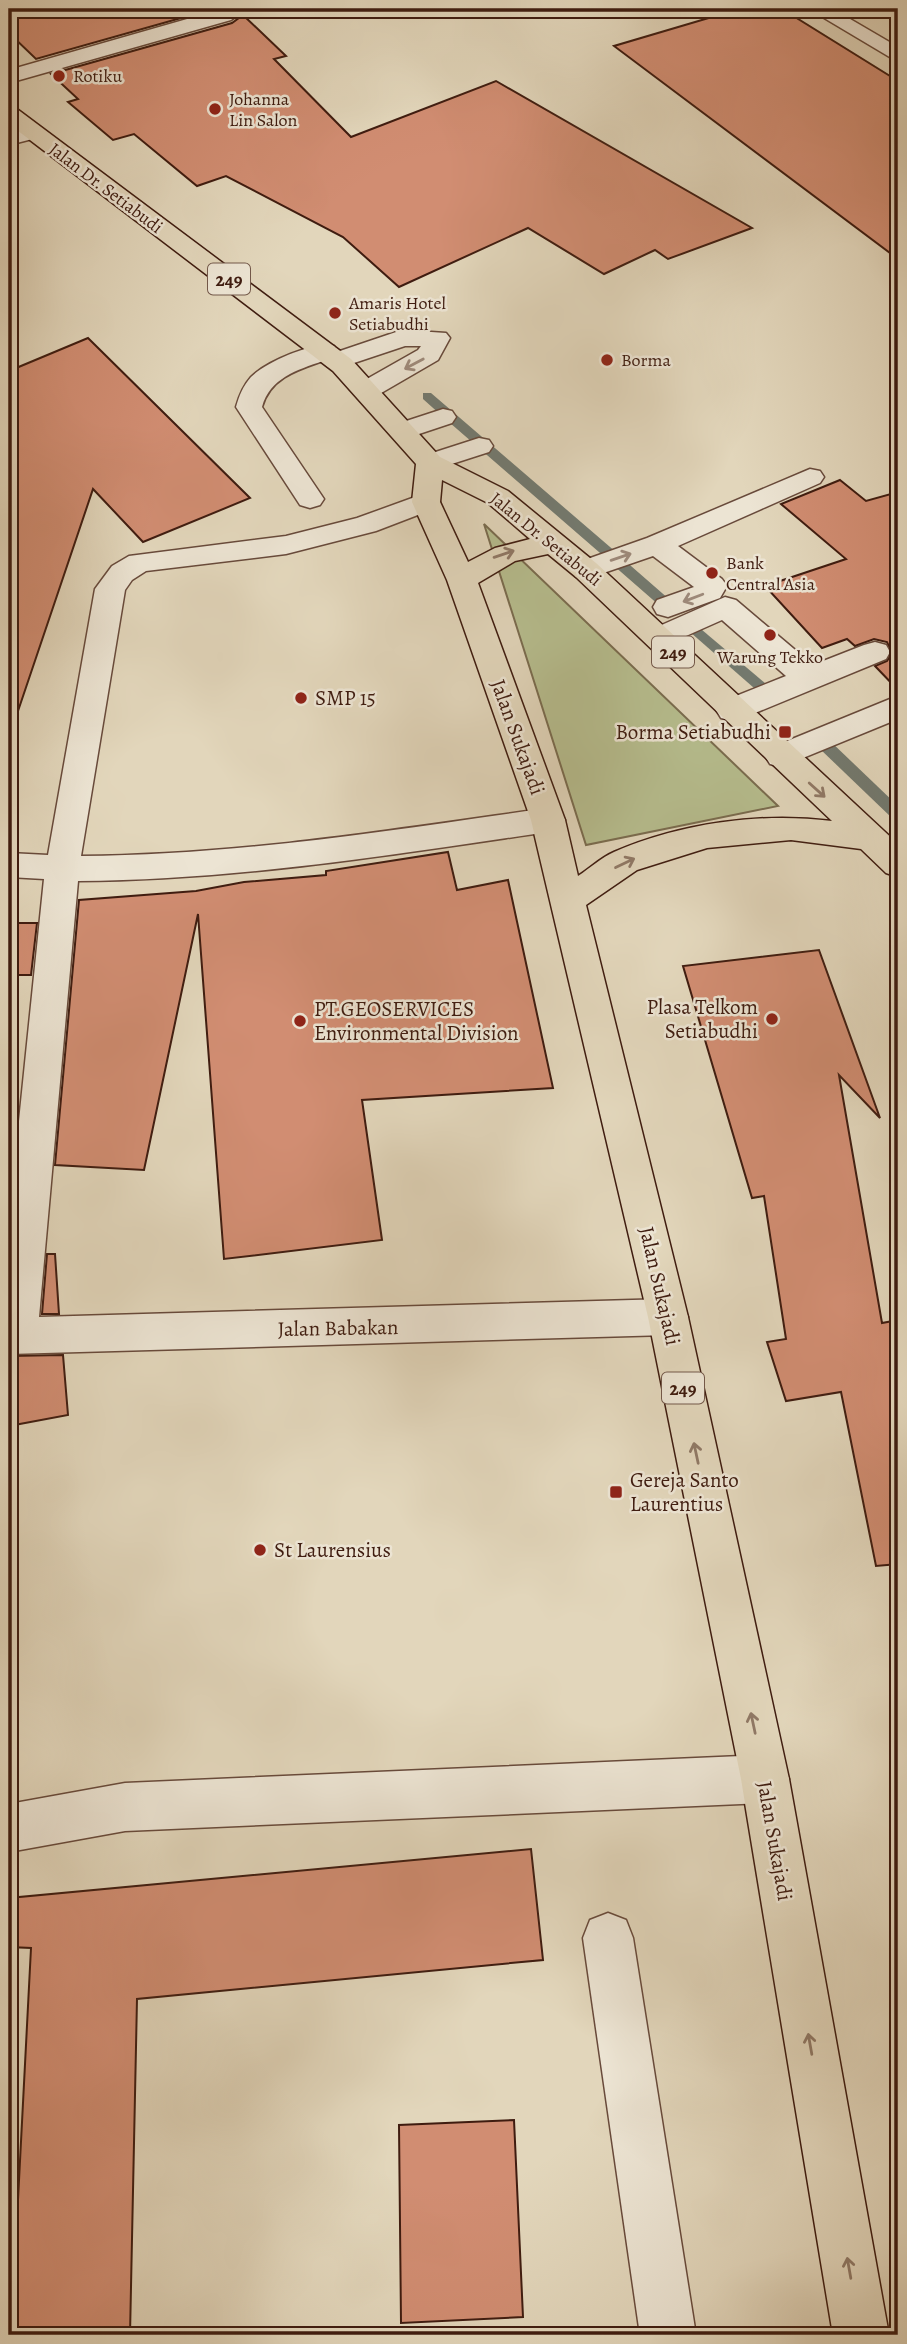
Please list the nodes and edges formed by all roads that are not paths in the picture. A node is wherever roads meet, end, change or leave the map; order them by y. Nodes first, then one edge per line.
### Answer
1 (236, 9) edge
2 (819, 9) edge
3 (898, 56) edge
4 (9, 77) edge
5 (9, 114) edge
6 (20, 135) edge
7 (330, 356) junction
8 (367, 390) junction
9 (443, 417) dead end
10 (404, 431) junction
11 (479, 446) dead end
12 (810, 477) dead end
13 (428, 483) junction
14 (310, 499) dead end
15 (553, 544) junction
16 (657, 544) junction
17 (586, 570) junction
18 (462, 580) junction
19 (649, 629) junction
20 (875, 652) dead end
21 (809, 679) junction
22 (732, 710) junction
23 (890, 710) dead end
24 (781, 757) junction
25 (548, 820) junction
26 (870, 838) junction
27 (898, 863) edge
28 (9, 865) edge
29 (62, 870) junction
30 (568, 900) junction
31 (668, 1317) junction
32 (13, 1336) edge
33 (765, 1779) junction
34 (9, 1828) edge
35 (608, 1938) dead end
36 (668, 2335) edge
37 (861, 2335) edge

1 - 4 street
2 - 3 street
5 - 6 main road, Jalan Dr. Setiabudi / 249
6 - 7 main road, Jalan Dr. Setiabudi / 249
7 - 8 main road, Jalan Dr. Setiabudi / 249
7 -> 8 street
7 - 14 street
8 - 10 main road, Jalan Dr. Setiabudi / 249
9 - 10 street
10 - 13 main road, Jalan Dr. Setiabudi / 249
11 - 13 street
12 - 16 street
13 - 15 main road, Jalan Dr. Setiabudi / 249
13 - 18 main road, Jalan Sukajadi / 249
13 - 29 street
15 - 17 main road, Jalan Dr. Setiabudi / 249
18 -> 15 main road
17 -> 16 street
16 -> 19 street
17 - 19 main road, Jalan Dr. Setiabudi / 249
18 - 25 main road, Jalan Sukajadi / 249
19 - 21 street
19 - 22 main road, Jalan Dr. Setiabudi / 249
20 - 21 street
21 - 22 street
22 - 24 main road, Jalan Dr. Setiabudi / 249
23 - 24 street
24 -> 26 main road, Jalan Dr. Setiabudi / 249
25 - 29 street
25 - 30 main road, Jalan Sukajadi / 249
26 - 27 main road, Jalan Dr. Setiabudi / 249
30 -> 26 main road
28 - 29 street
29 - 32 street
30 - 31 main road, Jalan Sukajadi / 249
31 - 32 street, Jalan Babakan
33 -> 31 main road, Jalan Sukajadi / 249
33 - 34 street
37 -> 33 main road, Jalan Sukajadi / 249
35 - 36 street

